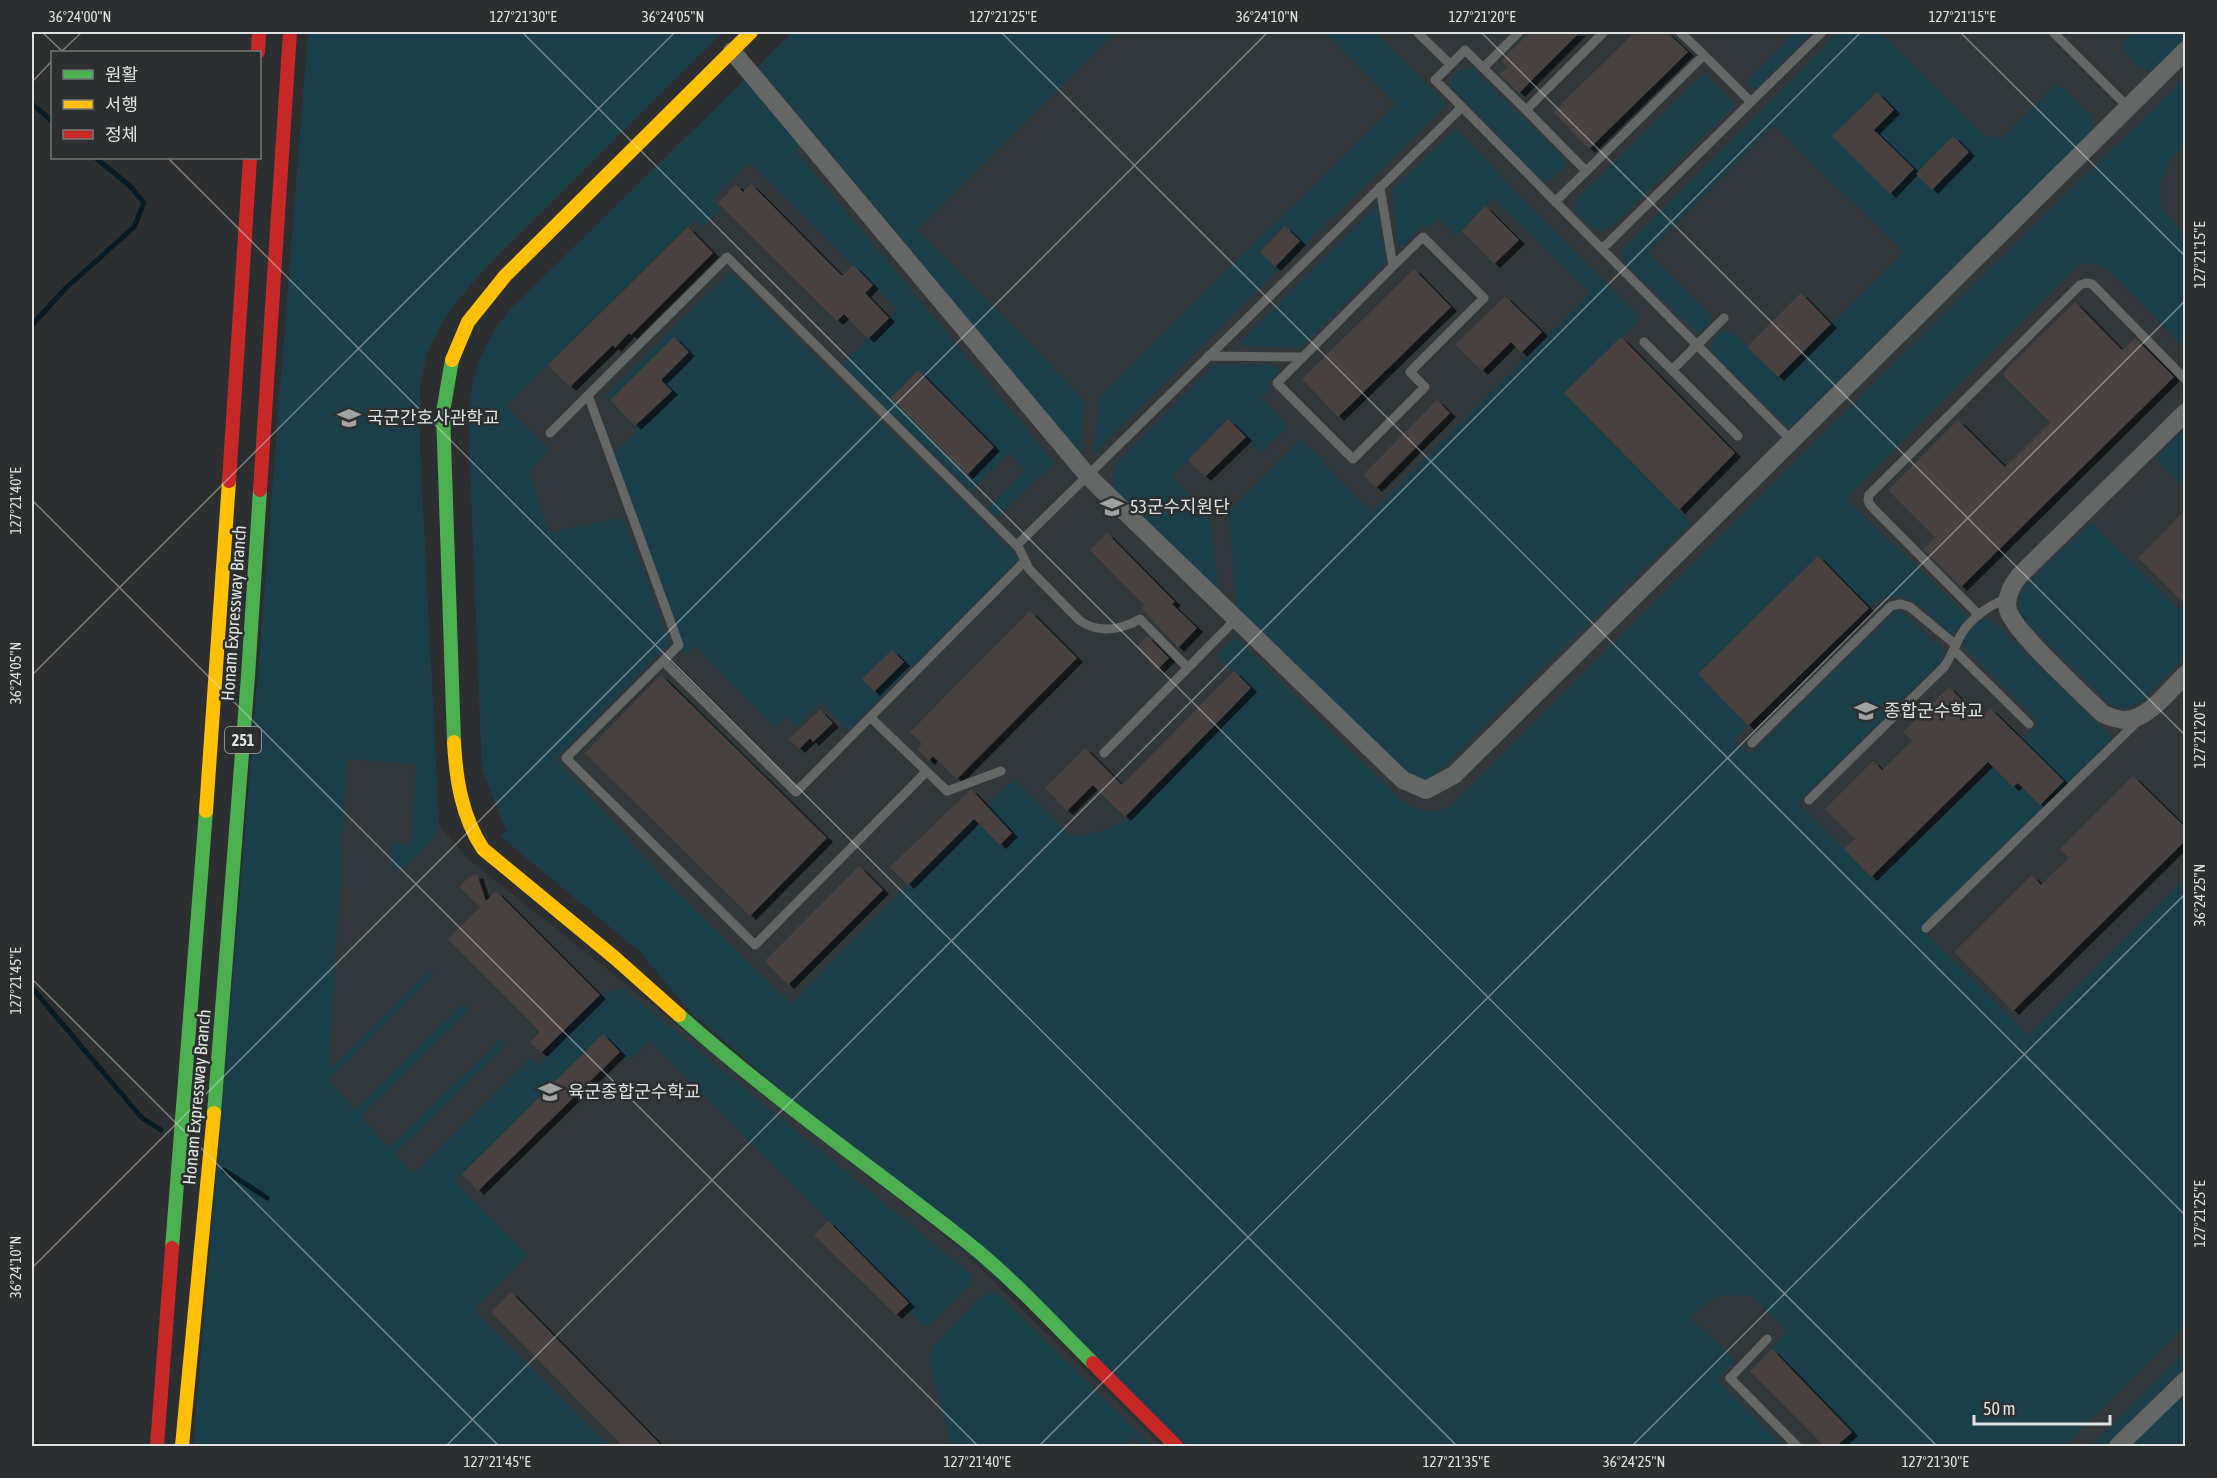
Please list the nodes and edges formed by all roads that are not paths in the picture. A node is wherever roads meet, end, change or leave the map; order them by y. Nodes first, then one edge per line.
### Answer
1 (260, 32) edge
2 (290, 32) edge
3 (751, 32) edge
4 (1417, 32) edge
5 (1519, 32) edge
6 (1604, 32) edge
7 (1680, 32) edge
8 (1822, 32) edge
9 (2053, 32) edge
10 (2186, 50) edge
11 (258, 51) edge
12 (732, 51) junction
13 (1704, 55) junction
14 (1450, 64) junction
15 (1483, 68) junction
16 (1751, 102) junction
17 (2128, 106) junction
18 (1462, 107) junction
19 (1526, 111) junction
20 (250, 159) edge
21 (1586, 171) junction
22 (1380, 187) junction
23 (1555, 202) junction
24 (1602, 249) junction
25 (1393, 266) junction
26 (1725, 318) dead end
27 (1644, 342) dead end
28 (1697, 345) junction
29 (1208, 356) junction
30 (1303, 357) junction
31 (1672, 370) junction
32 (2186, 380) edge
33 (588, 395) junction
34 (2186, 412) edge
35 (550, 433) dead end
36 (1738, 436) dead end
37 (1791, 440) junction
38 (1088, 476) junction
39 (1017, 545) junction
40 (1024, 561) junction
41 (2008, 598) junction
42 (1979, 615) junction
43 (1236, 619) junction
44 (1955, 647) junction
45 (663, 661) junction
46 (1188, 668) junction
47 (2186, 674) edge
48 (2150, 709) junction
49 (870, 717) junction
50 (2029, 724) dead end
51 (1752, 743) dead end
52 (1104, 753) dead end
53 (1001, 771) dead end
54 (926, 772) junction
55 (1809, 800) dead end
56 (1926, 928) dead end
57 (1767, 1339) dead end
58 (2186, 1380) edge
59 (157, 1446) edge
60 (182, 1446) edge
61 (1176, 1446) edge
62 (1797, 1446) edge
63 (2118, 1446) edge

1 - 11 main road
2 - 60 main road, Honam Expressway Branch / 251
3 - 12 main road
4 - 14 lane
5 - 15 lane
6 - 19 lane
7 - 13 lane
8 - 16 lane
9 - 17 lane
10 - 17 street
12 - 38 street
12 - 61 main road
13 - 16 lane
13 - 21 lane
14 - 15 lane
14 - 18 lane
15 - 19 lane
16 - 24 lane
17 - 37 street
18 - 22 lane
18 - 23 lane
19 - 21 lane
20 - 59 main road, Honam Expressway Branch / 251
21 - 23 lane
22 - 25 lane
22 - 29 lane
23 - 24 lane
24 - 28 lane
25 - 30 lane
25 - 30 lane
26 - 28 lane
27 - 31 lane
28 - 31 lane
28 - 37 lane
29 - 30 lane
29 - 38 lane
31 - 36 lane
32 - 42 lane
33 - 35 lane
33 - 39 lane
33 - 45 lane
34 - 41 street
37 - 43 street
38 - 39 lane
38 - 43 street
39 - 40 lane
40 - 46 lane
40 - 49 lane
41 - 42 lane
41 - 48 street
42 - 44 lane
43 - 46 lane
44 - 50 lane
44 - 51 lane
44 - 55 lane
45 - 49 lane
45 - 54 lane
46 - 52 lane
47 - 48 street
48 - 56 lane
49 - 54 lane
53 - 54 lane
57 - 62 lane
58 - 63 street

